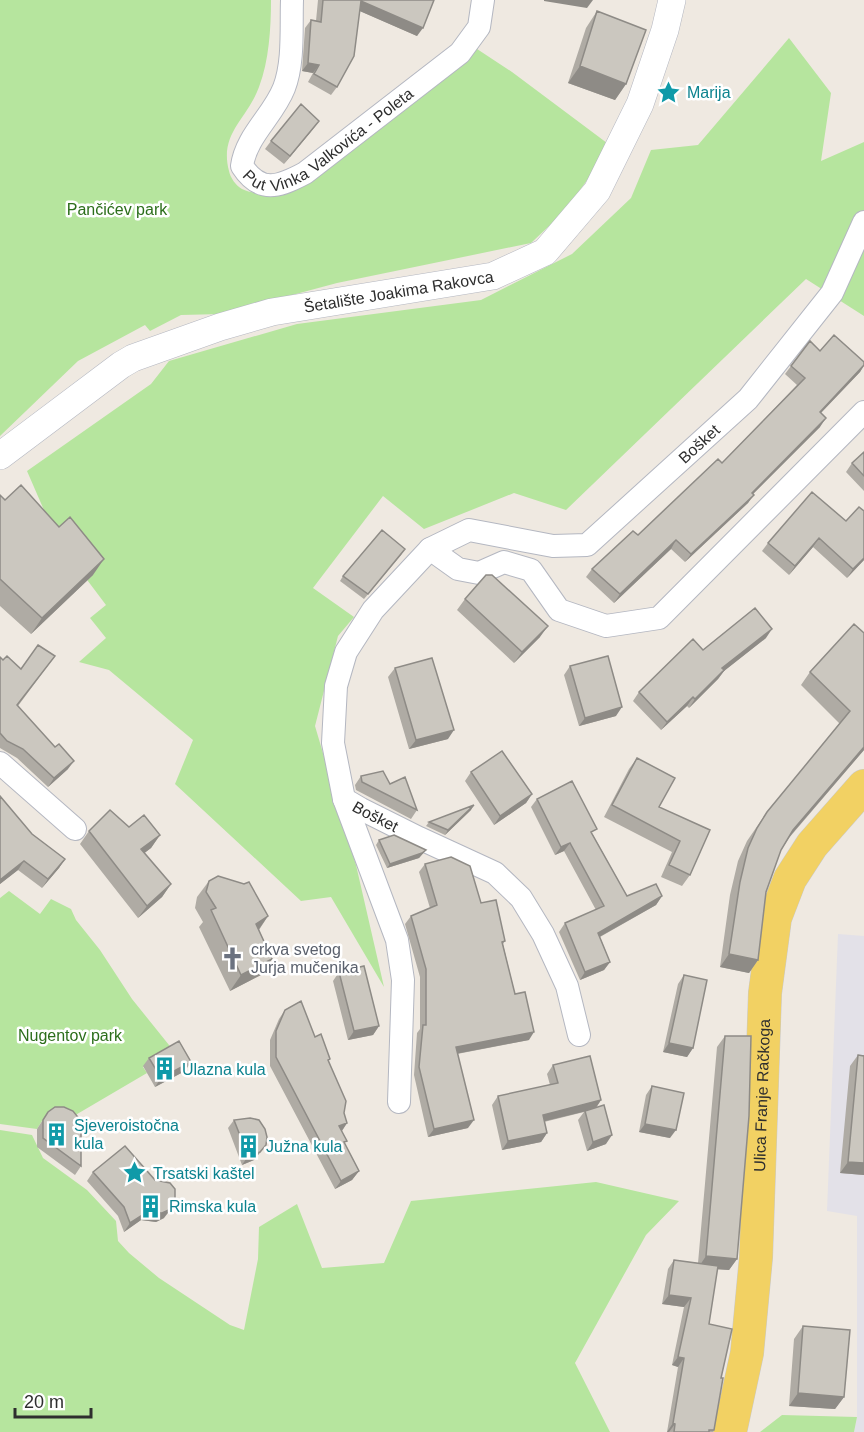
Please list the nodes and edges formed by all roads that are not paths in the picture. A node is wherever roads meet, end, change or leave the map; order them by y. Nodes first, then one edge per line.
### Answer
1 (292, 0) edge
2 (672, 0) edge
3 (483, 4) edge
4 (864, 222) edge
5 (864, 412) edge
6 (0, 456) edge
7 (430, 549) junction
8 (0, 763) edge
9 (864, 786) edge
10 (344, 799) junction
11 (75, 829) dead end
12 (579, 1035) dead end
13 (399, 1102) dead end
14 (730, 1432) edge

1 - 3 street, Put Vinka Valkovića - Poleta
2 - 6 street, Šetalište Joakima Rakovca
4 - 7 street, Bošket
5 - 7 street
7 - 10 street, Bošket
8 - 11 street
9 - 14 main road, Ulica Franje Račkoga
10 - 12 street, Bošket
10 - 13 street

